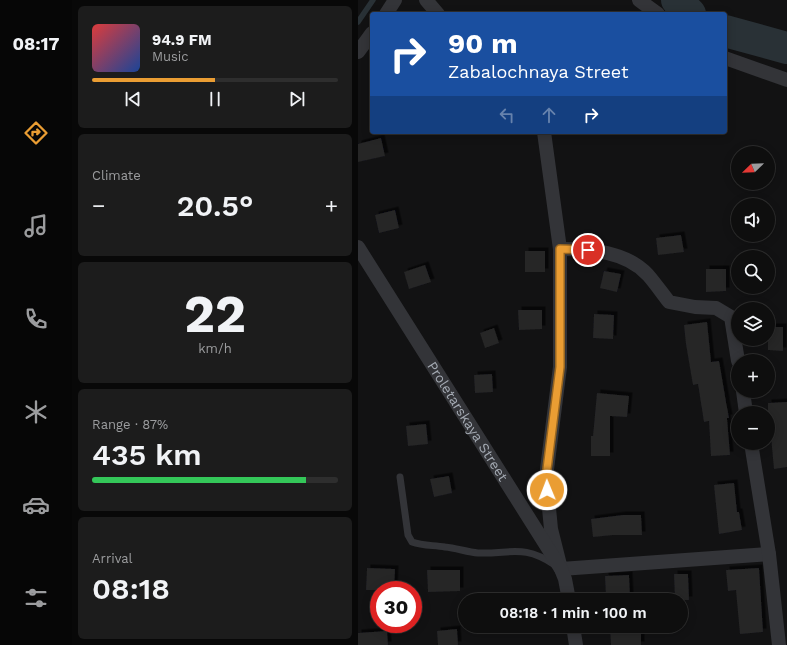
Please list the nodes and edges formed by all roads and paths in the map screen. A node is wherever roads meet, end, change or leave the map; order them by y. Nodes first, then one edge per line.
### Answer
1 (426, 0) edge
2 (639, 0) edge
3 (436, 12) edge
4 (655, 12) edge
5 (370, 36) edge
6 (358, 52) edge
7 (727, 59) edge
8 (787, 80) edge
9 (544, 134) edge
10 (358, 247) edge
11 (560, 249) junction
12 (737, 354) edge
13 (752, 450) edge
14 (400, 477) dead end
15 (769, 554) junction
16 (562, 569) junction
17 (568, 593) edge
18 (574, 633) edge
19 (576, 645) edge
20 (779, 645) edge

1 - 3 street
2 - 4 street
5 - 6 street
7 - 8 street
9 - 11 street
10 - 16 street, Proletarskaya Street
11 - 12 street
11 - 16 street
13 - 15 street
14 - 16 lane
15 - 16 street
15 - 20 street
16 - 17 street, Proletarskaya Street
18 - 19 street

